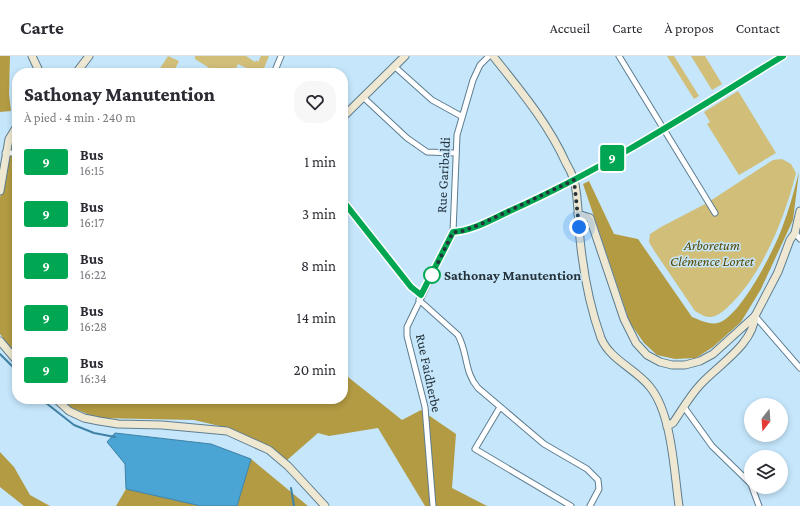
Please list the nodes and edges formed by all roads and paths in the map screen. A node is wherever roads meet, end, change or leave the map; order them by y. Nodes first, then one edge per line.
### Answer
1 (32, 56) edge
2 (88, 56) edge
3 (281, 56) edge
4 (405, 56) edge
5 (489, 56) edge
6 (493, 56) edge
7 (619, 56) edge
8 (783, 56) edge
9 (394, 66) junction
10 (38, 68) edge
11 (80, 68) edge
12 (276, 68) edge
13 (363, 97) junction
14 (348, 112) edge
15 (461, 116) junction
16 (664, 128) junction
17 (12, 134) edge
18 (6, 151) junction
19 (12, 152) edge
20 (456, 154) junction
21 (574, 180) junction
22 (0, 191) edge
23 (348, 207) edge
24 (800, 211) edge
25 (715, 213) dead end
26 (578, 214) junction
27 (453, 232) junction
28 (798, 236) edge
29 (420, 298) junction
30 (755, 316) junction
31 (747, 323) junction
32 (748, 335) junction
33 (0, 341) edge
34 (12, 355) edge
35 (800, 368) edge
36 (61, 404) edge
37 (500, 407) junction
38 (684, 407) junction
39 (667, 426) junction
40 (744, 478) edge
41 (755, 494) edge
42 (325, 506) edge
43 (433, 506) edge
44 (572, 506) edge
45 (590, 506) edge
46 (679, 506) edge
47 (759, 506) edge

1 - 10 street
2 - 11 street
3 - 12 street
4 - 9 street
5 - 15 street, Rue Garibaldi
6 - 21 street
7 - 16 street
8 - 16 street
9 - 13 street
9 - 15 street
13 - 14 street
13 - 20 street
15 - 20 street, Rue Garibaldi
16 - 21 street
16 - 25 street
17 - 18 street
18 - 19 street
18 - 22 street
20 - 27 street, Rue Garibaldi
21 - 26 street
21 - 27 street
23 - 29 street
24 - 28 street
26 - 31 street
26 - 39 street
27 - 29 street, Rue Garibaldi
28 - 30 street
29 - 37 street
29 - 43 street, Rue Faidherbe
30 - 31 street
30 - 32 street
30 - 35 street
31 - 32 street
32 - 38 street
33 - 34 street
36 - 42 street
37 - 44 street
37 - 45 street
38 - 39 street
38 - 40 street
39 - 46 street
41 - 47 street

